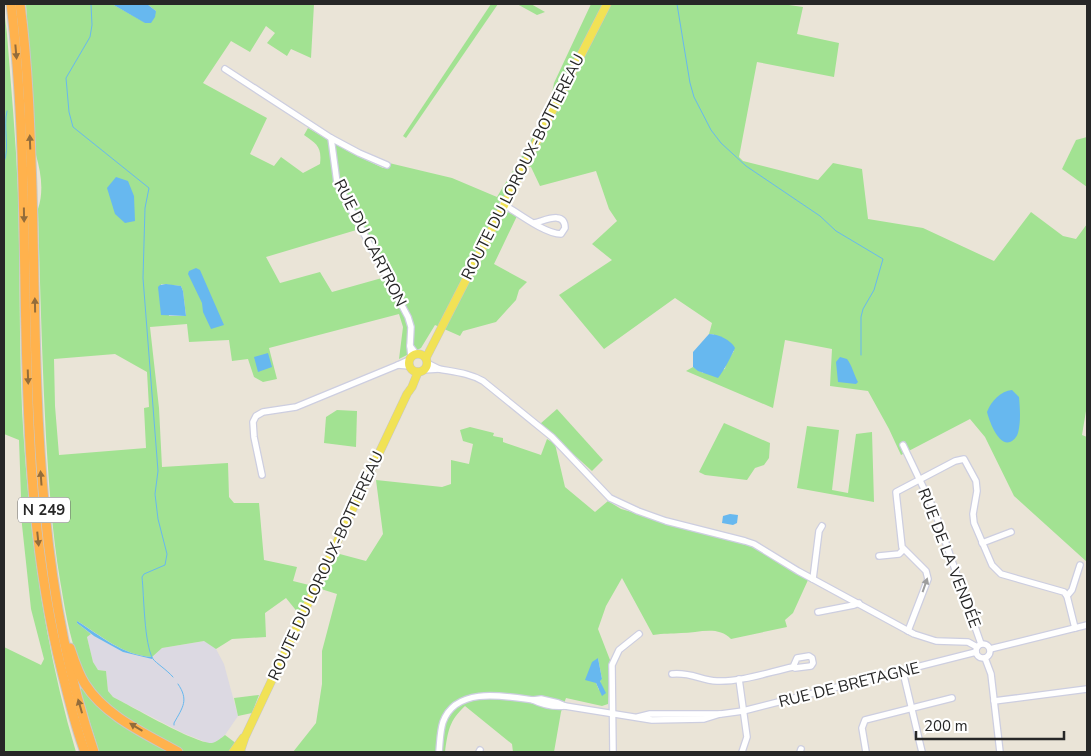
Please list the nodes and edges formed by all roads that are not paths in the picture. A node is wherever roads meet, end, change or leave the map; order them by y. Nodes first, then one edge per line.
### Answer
1 (11, 4) edge
2 (20, 4) edge
3 (607, 4) edge
4 (225, 69) dead end
5 (331, 138) junction
6 (387, 165) dead end
7 (504, 204) junction
8 (534, 222) junction
9 (417, 362) junction
10 (903, 445) dead end
11 (262, 475) dead end
12 (920, 480) junction
13 (822, 526) dead end
14 (1011, 532) dead end
15 (982, 543) junction
16 (903, 550) junction
17 (879, 556) dead end
18 (1080, 565) dead end
19 (813, 579) junction
20 (55, 596) junction
21 (1067, 596) junction
22 (859, 603) junction
23 (818, 612) dead end
24 (1087, 625) edge
25 (1075, 628) junction
26 (908, 631) junction
27 (639, 634) dead end
28 (978, 648) junction
29 (990, 649) junction
30 (985, 658) junction
31 (793, 667) dead end
32 (903, 672) junction
33 (672, 674) dead end
34 (739, 679) junction
35 (1087, 689) edge
36 (952, 698) dead end
37 (994, 701) junction
38 (912, 708) junction
39 (743, 711) junction
40 (613, 714) junction
41 (245, 737) junction
42 (83, 750) edge
43 (94, 752) edge
44 (178, 752) edge
45 (233, 752) edge
46 (240, 752) edge
47 (439, 752) edge
48 (612, 752) edge
49 (742, 752) edge
50 (866, 752) edge
51 (922, 752) edge
52 (1000, 752) edge

1 -> 42 highway, N 249
20 -> 2 highway, N 249
3 - 7 main road, ROUTE DU LOROUX-BOTTEREAU
4 - 5 street
5 - 6 street
5 - 9 street, RUE DU CARTRON
7 - 8 street
7 - 9 main road, ROUTE DU LOROUX-BOTTEREAU
8 - 8 street
9 - 11 street
9 - 19 street
9 - 41 main road, ROUTE DU LOROUX-BOTTEREAU
10 - 12 street, RUE DE LA VENDÉE
12 - 15 street
12 - 16 street
12 - 28 street, RUE DE LA VENDÉE
13 - 19 street
14 - 15 street
15 - 21 street
16 - 17 street
26 -> 16 street
18 - 21 street
19 - 22 street
43 -> 20 highway, N 249
44 -> 20 highway
21 - 25 street
22 - 23 street
22 - 26 street
24 - 25 street
25 - 29 street
26 - 28 street
27 - 40 street
28 - 29 street
28 - 30 street
28 - 32 street, RUE DE BRETAGNE
29 - 30 street
30 - 37 street
31 - 34 street
32 - 38 street
32 - 39 street, RUE DE BRETAGNE
33 - 34 street
34 - 39 street
35 - 37 street
36 - 38 street
37 - 52 street
38 - 50 street
38 - 51 street
39 - 40 street, RUE DE BRETAGNE
39 - 49 street
40 - 47 street, RUE DE BRETAGNE
40 - 48 street
41 - 45 main road, ROUTE DU LOROUX-BOTTEREAU
41 - 46 main road, ROUTE DU LOROUX-BOTTEREAU

